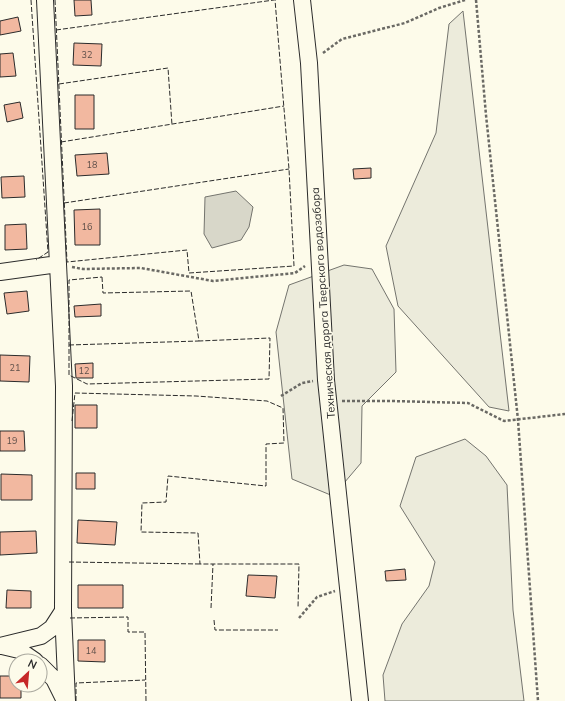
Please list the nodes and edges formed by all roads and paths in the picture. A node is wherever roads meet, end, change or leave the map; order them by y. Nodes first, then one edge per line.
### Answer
1 (45, 0) edge
2 (302, 0) edge
3 (465, 0) edge
4 (476, 0) edge
5 (309, 63) junction
6 (58, 264) junction
7 (319, 264) junction
8 (0, 272) edge
9 (326, 380) junction
10 (281, 396) dead end
11 (329, 401) junction
12 (565, 414) edge
13 (518, 420) junction
14 (348, 586) junction
15 (63, 610) junction
16 (299, 618) dead end
17 (0, 646) edge
18 (23, 653) edge
19 (48, 673) edge
20 (66, 701) edge
21 (360, 701) edge
22 (538, 701) edge

1 - 6 street
2 - 5 street, Техническая дорога Тверского водозабора
3 - 5 path
4 - 13 path
5 - 7 street, Техническая дорога Тверского водозабора
6 - 7 path
6 - 8 street
6 - 15 street
7 - 9 street, Техническая дорога Тверского водозабора
9 - 10 path
9 - 11 street, Техническая дорога Тверского водозабора
11 - 13 path
11 - 14 street, Техническая дорога Тверского водозабора
12 - 13 path
13 - 22 path
14 - 16 path
14 - 21 street, Техническая дорога Тверского водозабора
15 - 17 street
15 - 20 street
17 - 18 street
19 - 20 street

